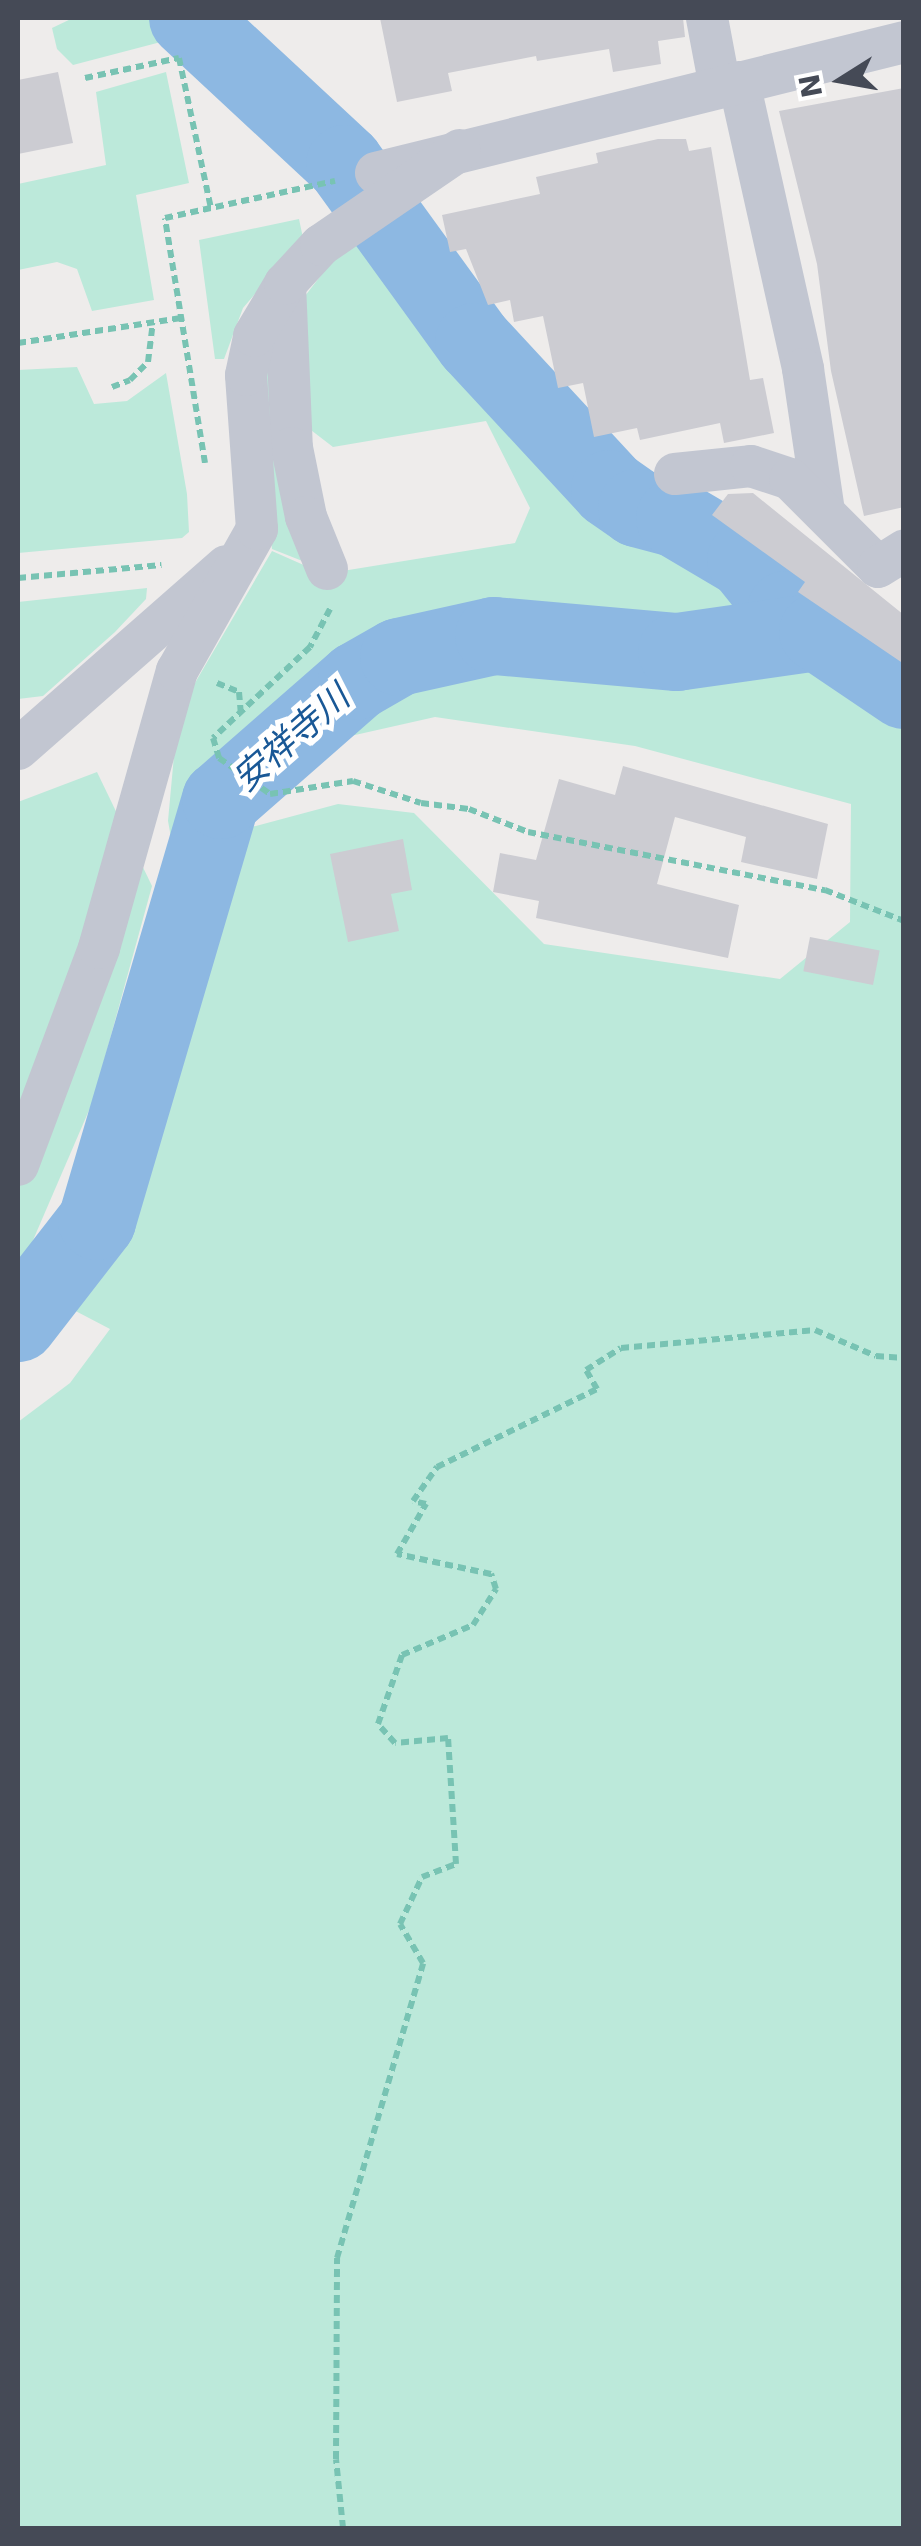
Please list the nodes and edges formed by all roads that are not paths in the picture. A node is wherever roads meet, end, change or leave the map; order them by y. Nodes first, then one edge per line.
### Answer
1 (707, 18) edge
2 (904, 42) edge
3 (729, 85) junction
4 (285, 284) junction
5 (676, 474) dead end
6 (824, 512) junction
7 (904, 552) edge
8 (243, 555) junction
9 (327, 569) road end
10 (18, 750) edge
11 (18, 1166) edge

1 - 3 street
2 - 3 street
3 - 4 street
3 - 6 street
4 - 8 street
4 - 9 street
5 - 6 street
6 - 7 street
8 - 10 street
8 - 11 street

